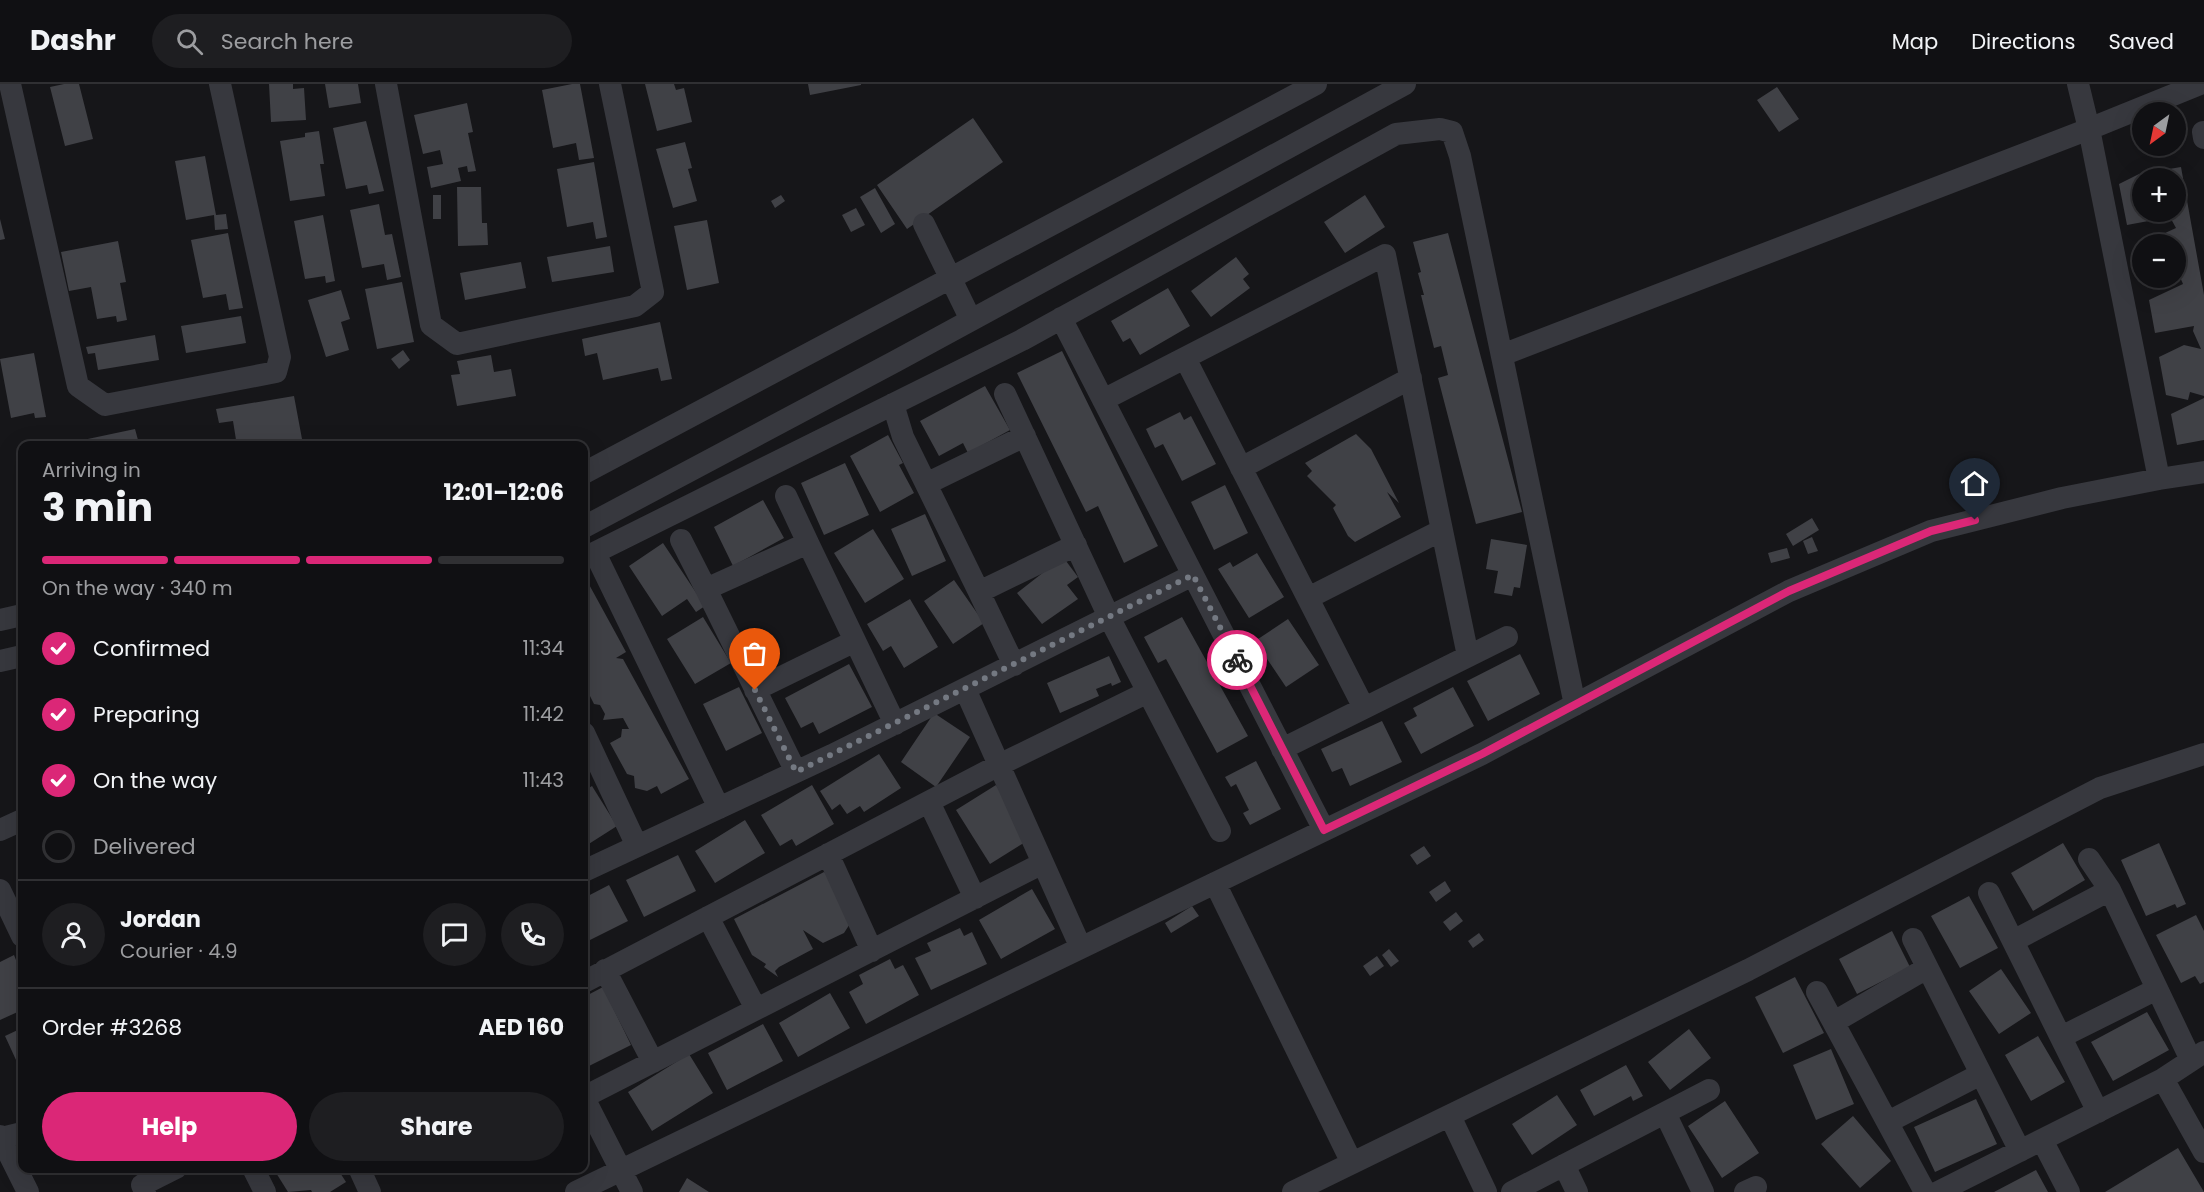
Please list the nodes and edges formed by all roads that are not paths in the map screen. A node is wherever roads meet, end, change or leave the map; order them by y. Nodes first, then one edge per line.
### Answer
1 (10, 84) edge
2 (220, 84) edge
3 (386, 84) edge
4 (610, 84) edge
5 (1316, 84) edge
6 (1405, 84) edge
7 (2078, 84) edge
8 (2200, 84) edge
9 (2089, 129) junction
10 (924, 224) dead end
11 (951, 280) junction
12 (1061, 318) junction
13 (971, 320) junction
14 (1502, 355) junction
15 (1185, 358) junction
16 (1411, 378) junction
17 (1005, 394) dead end
18 (1103, 400) junction
19 (893, 404) junction
20 (1025, 436) junction
21 (1241, 468) junction
22 (588, 471) edge
23 (2204, 472) edge
24 (2159, 478) junction
25 (926, 484) junction
26 (786, 496) dead end
27 (588, 525) edge
28 (1442, 530) junction
29 (681, 540) dead end
30 (808, 543) junction
31 (1076, 545) junction
32 (589, 555) edge
33 (1193, 575) junction
34 (706, 589) junction
35 (979, 592) junction
36 (1308, 598) junction
37 (18, 616) edge
38 (1109, 617) junction
39 (0, 620) edge
40 (1507, 637) dead end
41 (855, 641) junction
42 (1468, 656) junction
43 (18, 657) edge
44 (1022, 660) junction
45 (0, 661) edge
46 (965, 689) junction
47 (755, 690) junction
48 (1148, 692) junction
49 (1575, 705) junction
50 (1364, 708) junction
51 (895, 724) junction
52 (1282, 749) junction
53 (588, 752) edge
54 (2204, 754) edge
55 (999, 765) junction
56 (592, 770) edge
57 (796, 772) junction
58 (929, 802) junction
59 (719, 808) junction
60 (18, 822) edge
61 (0, 830) edge
62 (1324, 830) junction
63 (1220, 831) dead end
64 (637, 846) junction
65 (828, 854) junction
66 (2089, 859) dead end
67 (1043, 863) junction
68 (588, 869) edge
69 (1215, 883) junction
70 (0, 890) edge
71 (2110, 890) junction
72 (1989, 893) dead end
73 (975, 898) junction
74 (708, 917) junction
75 (18, 928) edge
76 (1913, 939) dead end
77 (2013, 941) junction
78 (1081, 948) junction
79 (872, 951) junction
80 (1927, 968) junction
81 (605, 970) junction
82 (588, 980) edge
83 (2157, 989) junction
84 (1817, 992) dead end
85 (756, 1009) junction
86 (1834, 1022) junction
87 (2061, 1037) junction
88 (2198, 1056) edge
89 (653, 1062) junction
90 (1981, 1074) junction
91 (2163, 1079) junction
92 (1709, 1090) dead end
93 (588, 1096) edge
94 (588, 1106) edge
95 (2098, 1112) junction
96 (1665, 1113) junction
97 (1450, 1116) junction
98 (1888, 1122) junction
99 (18, 1134) edge
100 (0, 1137) edge
101 (2042, 1140) junction
102 (2020, 1151) junction
103 (2204, 1152) edge
104 (1352, 1163) junction
105 (1564, 1165) junction
106 (621, 1170) junction
107 (18, 1172) edge
108 (18, 1173) edge
109 (167, 1173) edge
110 (256, 1173) edge
111 (361, 1173) edge
112 (138, 1190) edge
113 (1949, 1190) edge
114 (28, 1192) edge
115 (265, 1192) edge
116 (370, 1192) edge
117 (576, 1192) edge
118 (632, 1192) edge
119 (1293, 1192) edge
120 (1486, 1192) edge
121 (1512, 1192) edge
122 (1577, 1192) edge
123 (1703, 1192) edge
124 (1925, 1192) edge
125 (2069, 1192) edge

1 - 2 street
3 - 4 street
5 - 11 street
6 - 13 street
7 - 9 street
8 - 9 street
9 - 14 street
9 - 24 street
10 - 11 street
11 - 13 street
11 - 22 street
12 - 14 street
12 - 18 street
12 - 19 street
13 - 27 street
14 - 49 street
15 - 16 street
15 - 18 street
15 - 21 street
16 - 21 street
16 - 28 street
17 - 20 street
18 - 33 street
19 - 25 street
19 - 32 street
20 - 25 street
20 - 31 street
21 - 36 street
23 - 24 street
24 - 49 street
25 - 35 street
26 - 30 street
28 - 36 street
28 - 42 street
29 - 34 street
30 - 34 street
30 - 41 street
31 - 35 street
31 - 38 street
32 - 59 street
33 - 38 street
33 - 52 street
34 - 47 street
35 - 44 street
36 - 50 street
37 - 39 street
38 - 44 street
38 - 48 street
40 - 42 street
41 - 47 street
41 - 51 street
42 - 50 street
43 - 45 street
44 - 46 street
46 - 51 street
46 - 55 street
47 - 57 street
48 - 55 street
48 - 63 street
49 - 62 street
50 - 52 street
51 - 57 street
52 - 62 street
53 - 56 street
54 - 97 street
55 - 58 street
55 - 67 street
56 - 64 street
57 - 59 street
58 - 65 street
58 - 73 street
59 - 64 street
60 - 61 street
62 - 69 street
64 - 68 street
65 - 74 street
65 - 79 street
66 - 71 street
67 - 73 street
67 - 78 street
69 - 78 street
69 - 104 street
70 - 75 street
71 - 77 street
71 - 83 street
72 - 77 street
73 - 79 street
74 - 81 street
74 - 85 street
76 - 80 street
77 - 87 street
78 - 106 street
79 - 85 street
80 - 86 street
80 - 90 street
81 - 82 street
81 - 89 street
83 - 87 street
83 - 88 street
84 - 86 street
85 - 89 street
86 - 98 street
87 - 95 street
88 - 91 street
89 - 93 street
90 - 98 street
90 - 102 street
91 - 95 street
91 - 103 street
92 - 96 street
94 - 106 street
95 - 101 street
96 - 105 street
96 - 123 street
97 - 104 street
97 - 120 street
98 - 124 street
99 - 100 street
100 - 107 street
101 - 102 street
101 - 125 street
102 - 113 street
104 - 119 street
105 - 121 street
105 - 122 street
106 - 117 street
106 - 118 street
108 - 114 street
109 - 112 street
110 - 115 street
111 - 116 street

